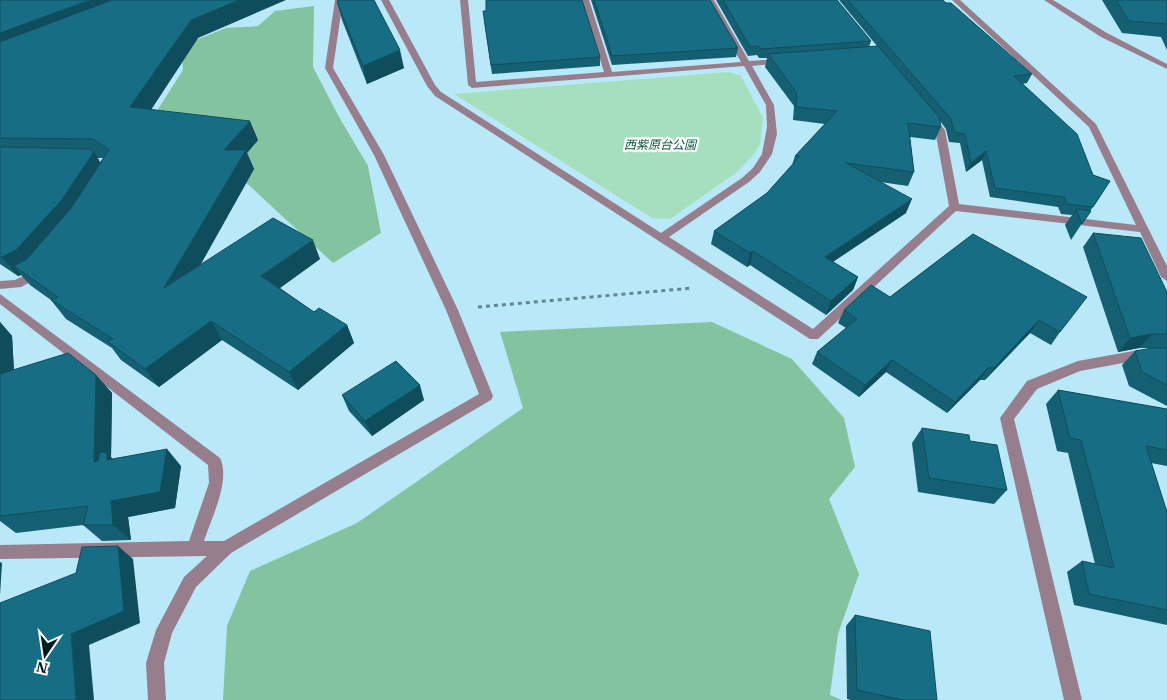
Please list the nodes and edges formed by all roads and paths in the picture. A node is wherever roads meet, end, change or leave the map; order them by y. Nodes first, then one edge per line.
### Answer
1 (339, 0) edge
2 (385, 0) edge
3 (464, 0) edge
4 (585, 0) edge
5 (710, 0) edge
6 (956, 0) edge
7 (1048, 0) edge
8 (788, 61) edge
9 (748, 64) junction
10 (1167, 67) edge
11 (609, 75) junction
12 (921, 107) edge
13 (954, 207) junction
14 (1144, 229) junction
15 (662, 237) junction
16 (44, 266) edge
17 (720, 274) junction
18 (1167, 277) edge
19 (0, 285) edge
20 (0, 298) edge
21 (452, 310) junction
22 (1167, 355) edge
23 (194, 548) junction
24 (226, 548) junction
25 (0, 552) edge
26 (157, 700) edge
27 (1073, 700) edge

1 - 21 street
2 - 15 street
3 - 11 street
4 - 11 street
5 - 9 street
6 - 14 street
7 - 10 street
8 - 9 street
9 - 11 street
9 - 15 street
12 - 13 street
13 - 14 street
13 - 17 street
14 - 18 street
15 - 17 street
16 - 19 street
17 - 21 path
20 - 23 street
21 - 24 street
22 - 27 street
23 - 24 street
23 - 25 street
24 - 26 street

